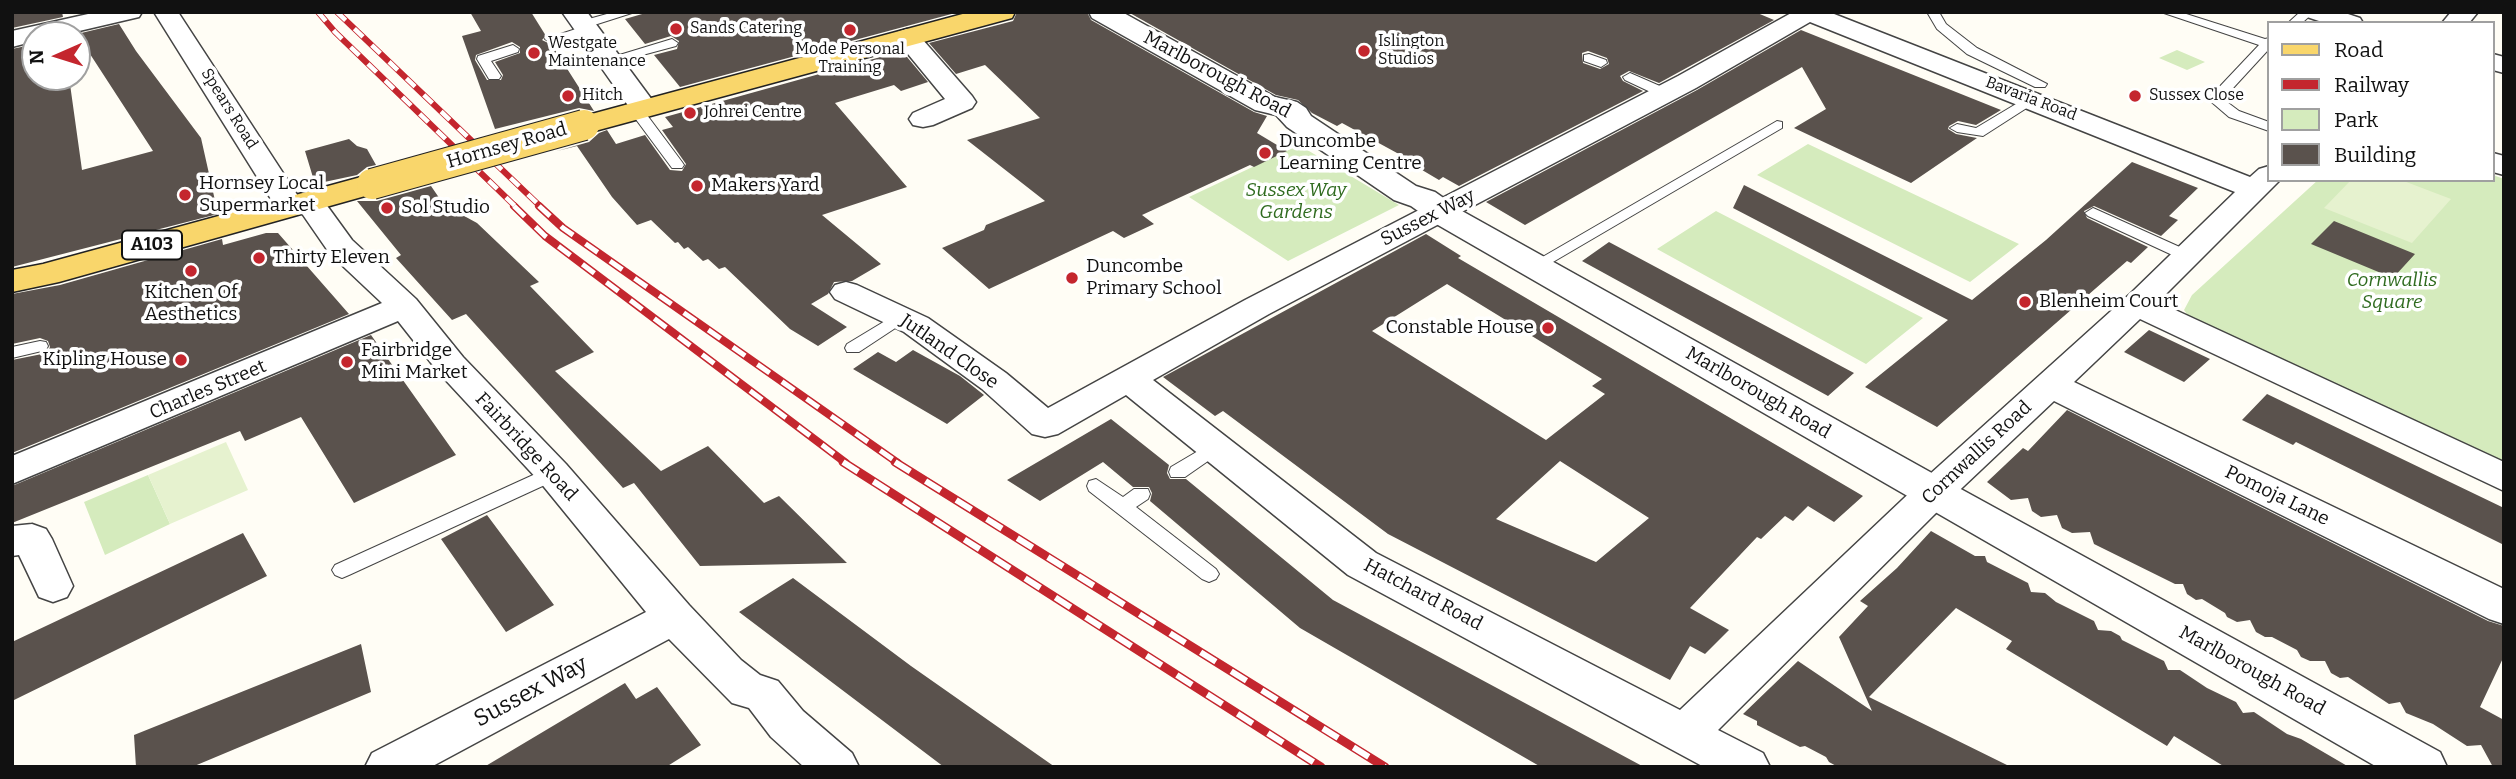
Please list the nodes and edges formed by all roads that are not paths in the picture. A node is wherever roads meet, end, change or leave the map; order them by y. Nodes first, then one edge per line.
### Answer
1 (130, 12) edge
2 (166, 12) edge
3 (629, 12) edge
4 (1002, 12) edge
5 (1102, 12) edge
6 (1933, 12) edge
7 (2167, 12) edge
8 (2316, 12) edge
9 (1809, 13) edge
10 (2345, 21) edge
11 (580, 22) edge
12 (907, 37) junction
13 (12, 39) edge
14 (551, 39) dead end
15 (672, 43) dead end
16 (2268, 43) edge
17 (513, 49) dead end
18 (609, 60) junction
19 (494, 76) dead end
20 (1630, 77) dead end
21 (2035, 91) junction
22 (1664, 93) junction
23 (640, 109) junction
24 (923, 119) dead end
25 (1777, 125) dead end
26 (2268, 127) edge
27 (1957, 128) dead end
28 (677, 165) dead end
29 (2262, 182) edge
30 (300, 204) junction
31 (1438, 211) junction
32 (2093, 213) dead end
33 (2187, 256) junction
34 (1535, 266) junction
35 (12, 281) edge
36 (846, 292) dead end
37 (2137, 305) junction
38 (404, 306) junction
39 (900, 317) junction
40 (40, 346) dead end
41 (853, 348) dead end
42 (12, 352) edge
43 (1128, 378) junction
44 (2050, 385) junction
45 (1045, 425) joint
46 (1215, 447) junction
47 (12, 471) edge
48 (1178, 472) dead end
49 (553, 473) junction
50 (2504, 478) edge
51 (1096, 486) dead end
52 (1933, 493) junction
53 (1141, 494) dead end
54 (1122, 507) junction
55 (12, 541) edge
56 (342, 570) dead end
57 (1209, 575) dead end
58 (53, 586) dead end
59 (2504, 608) edge
60 (674, 617) junction
61 (1685, 733) junction
62 (388, 767) edge
63 (836, 767) edge
64 (1747, 767) edge
65 (2422, 767) edge

1 - 13 street
2 - 30 street, Spears Road
3 - 11 lane
4 - 12 main road, Hornsey Road / A103
5 - 31 street, Marlborough Road
6 - 21 lane
7 - 16 lane
8 - 10 street
9 - 21 street, Bavaria Road
9 - 22 street, Sussex Way
11 - 14 lane
11 - 18 street
12 - 23 main road, Hornsey Road / A103
12 - 24 street
15 - 18 lane
16 - 26 lane
17 - 19 lane
18 - 23 street
20 - 22 lane
21 - 27 lane
21 - 29 street, Bavaria Road
22 - 31 street, Sussex Way
23 - 28 lane
23 - 30 main road, Hornsey Road / A103, bridge
25 - 34 lane
29 - 33 street, Cornwallis Road
30 - 35 main road, Hornsey Road / A103
30 - 38 street, Fairbridge Road
31 - 34 street, Marlborough Road
31 - 43 street, Sussex Way
32 - 33 lane
33 - 37 street, Cornwallis Road
34 - 52 street, Marlborough Road
36 - 39 street, Jutland Close
37 - 44 street, Cornwallis Road
37 - 50 street
38 - 47 street, Charles Street
38 - 49 street, Fairbridge Road
39 - 41 lane
39 - 45 street, Jutland Close
40 - 42 lane
43 - 45 street, Sussex Way
43 - 46 street, Hatchard Road
44 - 52 street, Cornwallis Road
44 - 59 street, Pomoja Lane
46 - 48 lane
46 - 61 street, Hatchard Road
49 - 56 lane
49 - 60 street, Fairbridge Road
51 - 54 lane
52 - 61 street, Cornwallis Road
52 - 65 street, Marlborough Road
53 - 54 lane
54 - 57 lane
55 - 58 street
60 - 62 street, Sussex Way
60 - 63 street, Fairbridge Road
61 - 64 street, Hatchard Road

